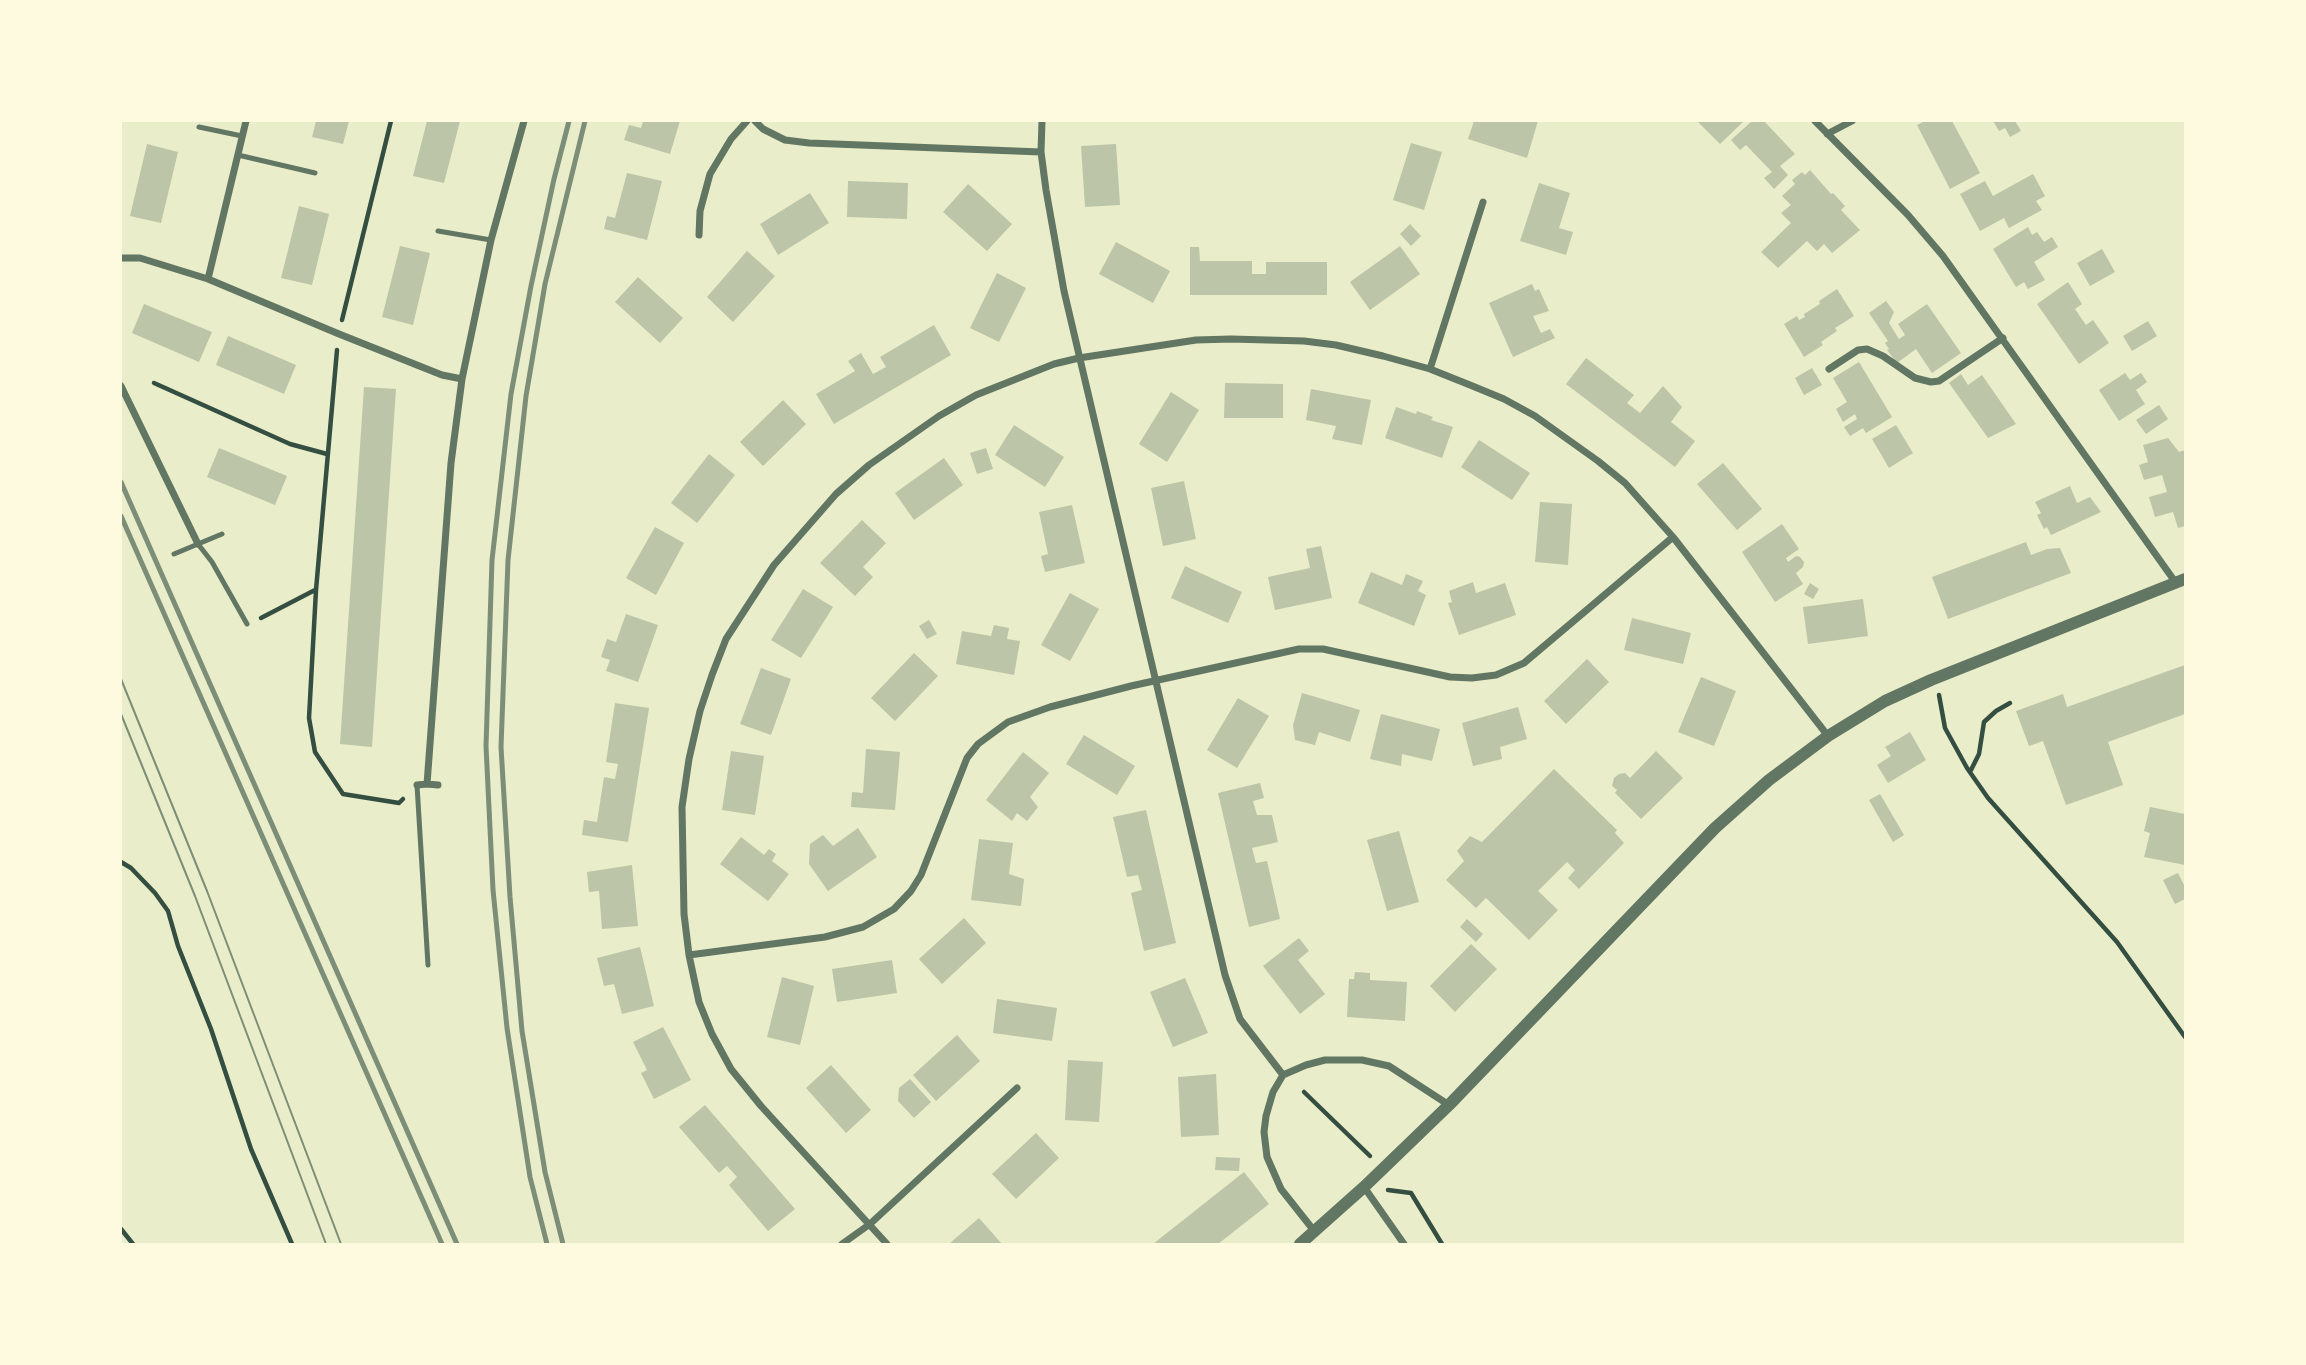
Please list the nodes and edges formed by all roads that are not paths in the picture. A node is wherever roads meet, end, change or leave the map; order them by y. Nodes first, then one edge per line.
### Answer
1 (246, 121) edge
2 (524, 121) edge
3 (747, 121) edge
4 (755, 121) edge
5 (1042, 121) edge
6 (1815, 121) edge
7 (1852, 121) edge
8 (199, 127) dead end
9 (1827, 134) junction
10 (242, 136) junction
11 (1041, 152) junction
12 (238, 155) junction
13 (315, 173) dead end
14 (1483, 202) dead end
15 (438, 231) dead end
16 (699, 235) dead end
17 (491, 240) junction
18 (121, 258) edge
19 (208, 279) junction
20 (2003, 338) junction
21 (1079, 358) junction
22 (1430, 369) junction
23 (1829, 369) dead end
24 (462, 379) junction
25 (121, 386) edge
26 (222, 534) dead end
27 (1673, 537) junction
28 (198, 544) junction
29 (174, 554) dead end
30 (2181, 581) edge
31 (247, 624) road end
32 (1155, 681) junction
33 (1828, 736) junction
34 (428, 784) junction
35 (417, 785) joint
36 (439, 785) dead end
37 (689, 955) junction
38 (428, 965) dead end
39 (1283, 1075) junction
40 (1017, 1088) dead end
41 (1449, 1105) junction
42 (1364, 1186) junction
43 (870, 1224) junction
44 (1315, 1232) junction
45 (842, 1244) edge
46 (887, 1244) edge
47 (1300, 1244) edge
48 (1404, 1244) edge

1 - 10 street
2 - 17 street
3 - 16 street
4 - 11 street
5 - 11 street
6 - 9 street
7 - 9 street
8 - 10 lane
9 - 20 street
10 - 12 street
11 - 21 street
12 - 13 lane
12 - 19 street
14 - 22 street
15 - 17 lane
17 - 24 street
18 - 19 street
19 - 24 street
20 - 23 street
20 - 30 street
21 - 22 street
21 - 32 street
21 - 37 street
22 - 27 street
24 - 34 street
25 - 28 street
26 - 28 lane
27 - 32 street
27 - 33 street
28 - 29 lane
28 - 31 lane
30 - 33 street
32 - 37 street
32 - 39 street
33 - 41 street
34 - 35 street
34 - 36 street
35 - 38 lane
37 - 43 street
39 - 41 street
39 - 44 street
40 - 43 street
41 - 42 street
42 - 44 street
42 - 48 street
43 - 45 street
43 - 46 street
44 - 47 street

